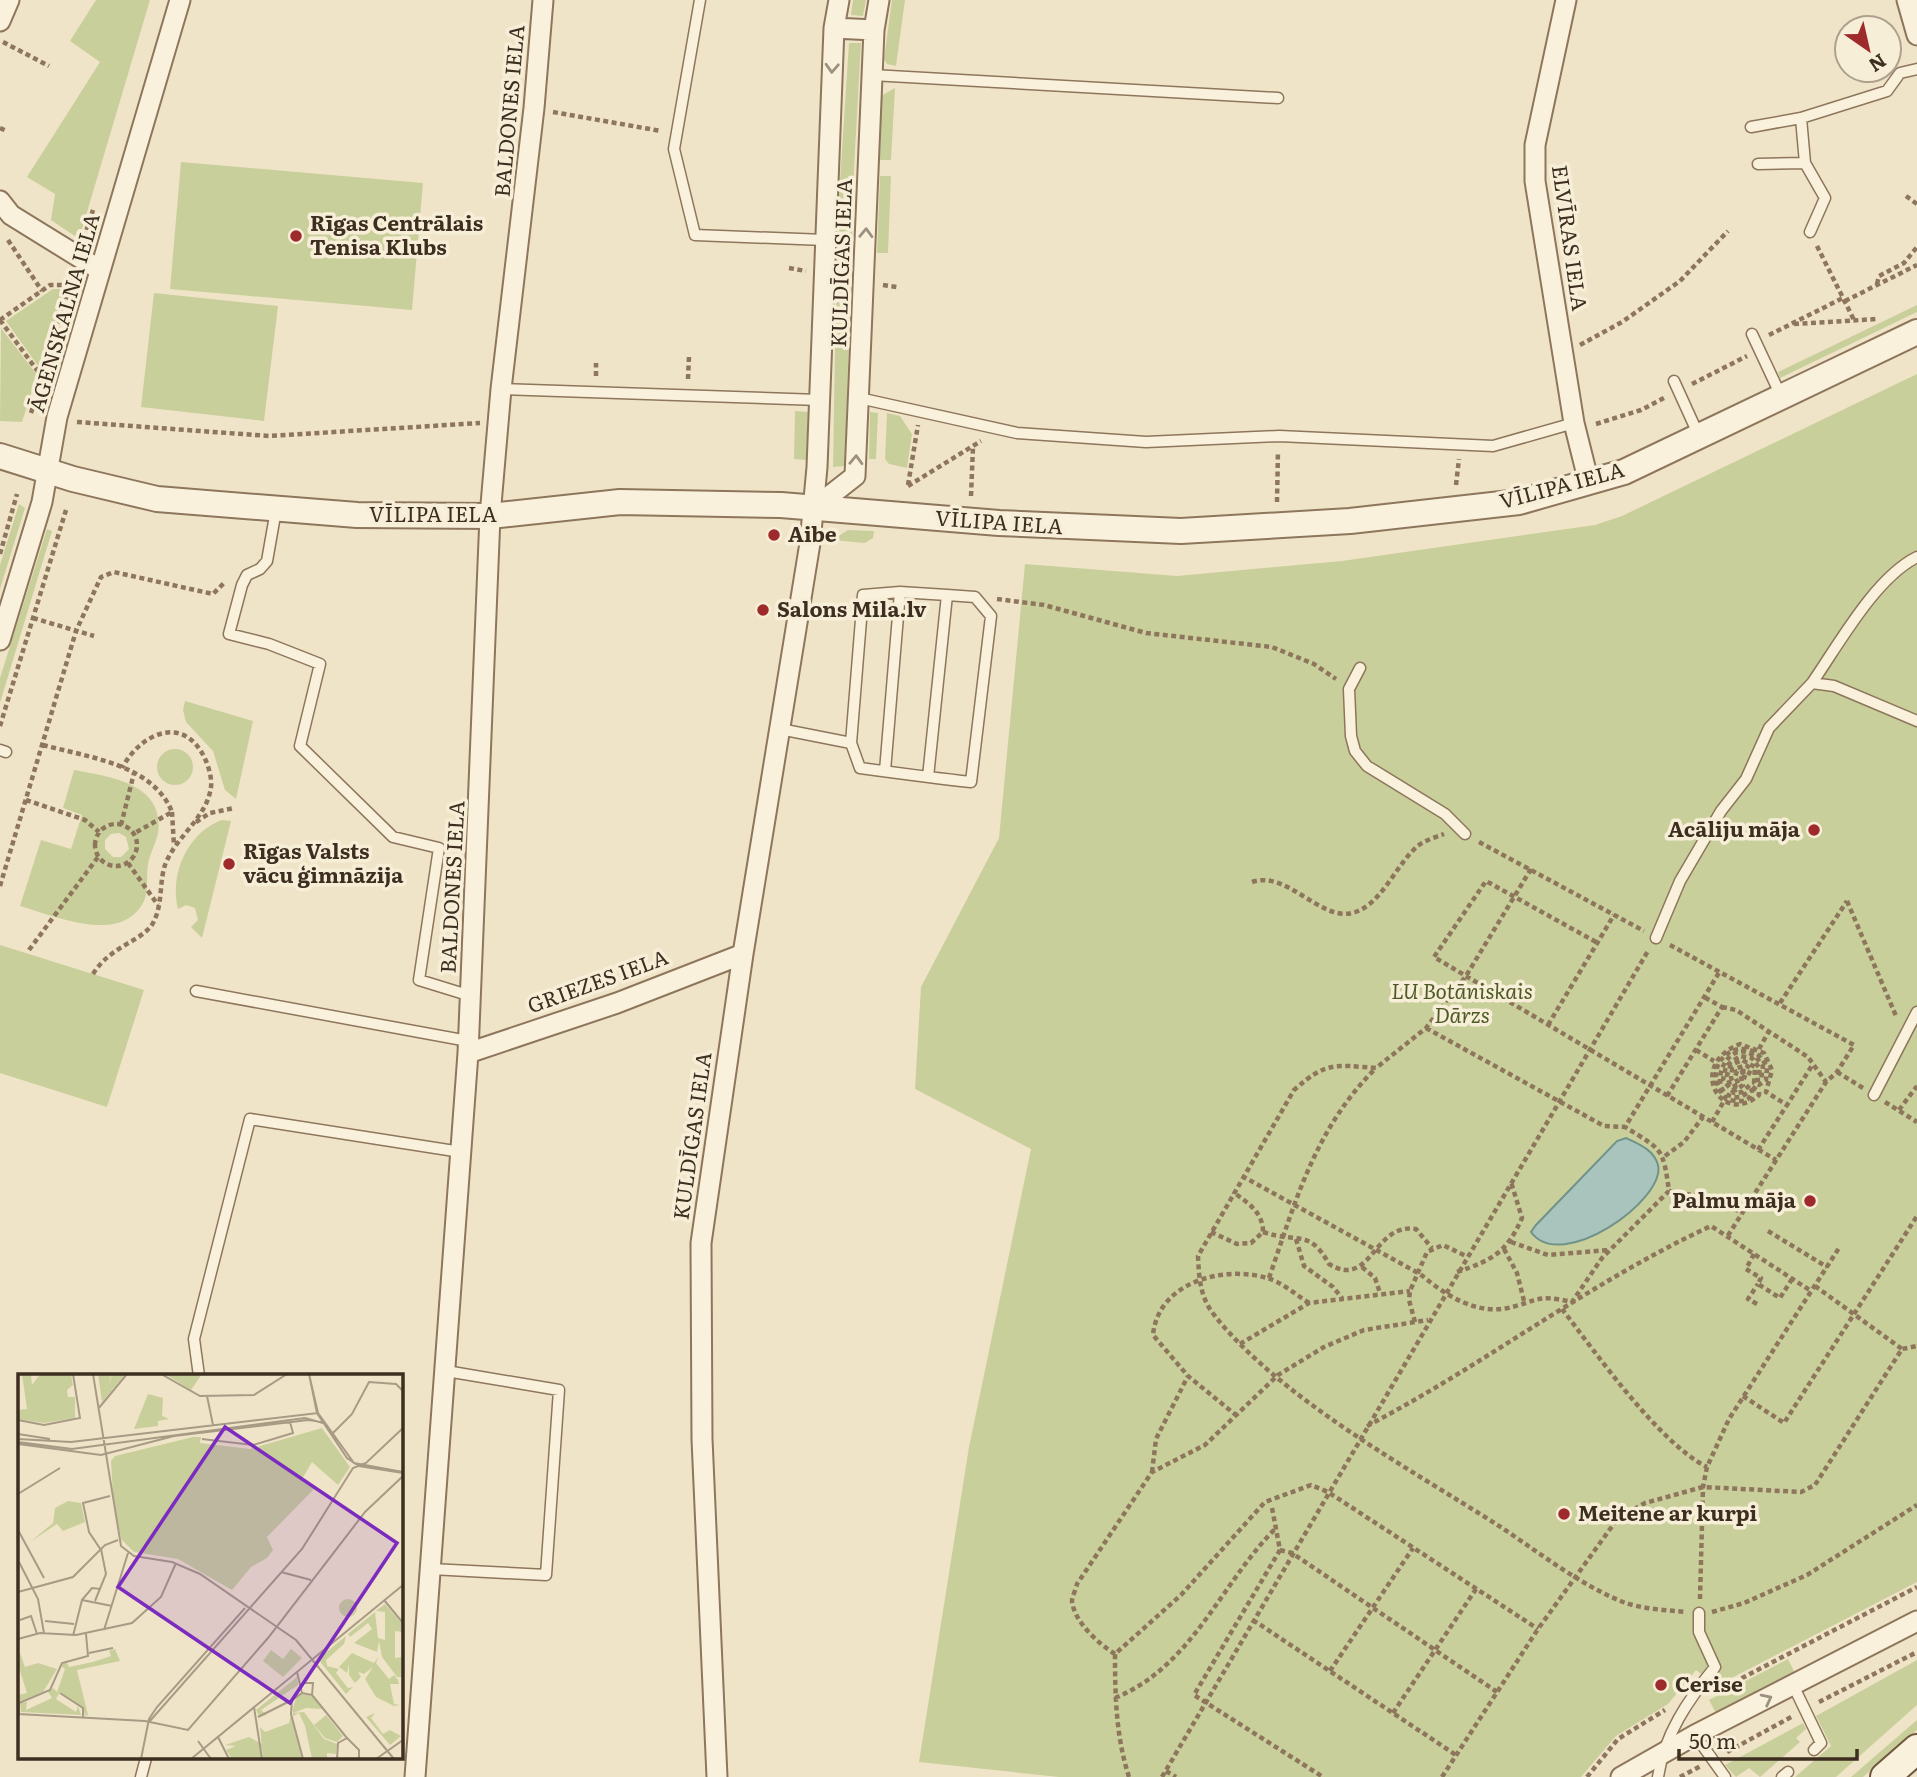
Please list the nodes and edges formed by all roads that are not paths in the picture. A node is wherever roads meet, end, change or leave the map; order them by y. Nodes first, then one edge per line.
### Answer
1 (9, 0) edge
2 (180, 0) edge
3 (543, 0) edge
4 (700, 0) edge
5 (839, 0) edge
6 (879, 0) edge
7 (1566, 0) edge
8 (1907, 0) edge
9 (0, 21) edge
10 (834, 28) junction
11 (874, 30) junction
12 (1917, 35) edge
13 (1917, 69) edge
14 (872, 75) junction
15 (1278, 98) dead end
16 (1801, 118) junction
17 (1751, 127) dead end
18 (1805, 163) junction
19 (1758, 164) dead end
20 (5, 219) edge
21 (1810, 232) road end
22 (825, 240) junction
23 (100, 270) junction
24 (1917, 332) edge
25 (1754, 338) road end
26 (1674, 381) dead end
27 (501, 389) junction
28 (1782, 397) junction
29 (859, 398) junction
30 (819, 400) junction
31 (1574, 423) junction
32 (1699, 436) junction
33 (0, 456) edge
34 (49, 472) junction
35 (1590, 483) junction
36 (814, 508) junction
37 (276, 510) junction
38 (490, 516) junction
39 (1917, 557) edge
40 (900, 592) junction
41 (947, 594) junction
42 (0, 640) edge
43 (1360, 668) dead end
44 (1812, 683) junction
45 (1917, 721) edge
46 (780, 729) junction
47 (851, 743) junction
48 (885, 771) junction
49 (928, 777) junction
50 (1465, 834) road end
51 (1656, 938) road end
52 (743, 954) junction
53 (196, 990) dead end
54 (471, 996) junction
55 (1917, 1012) edge
56 (468, 1047) junction
57 (1874, 1095) dead end
58 (461, 1152) junction
59 (446, 1371) junction
60 (199, 1374) edge
61 (431, 1569) junction
62 (1699, 1614) road end
63 (1917, 1621) edge
64 (1793, 1685) junction
65 (1695, 1735) junction
66 (1917, 1749) edge
67 (1814, 1750) dead end
68 (1661, 1753) junction
69 (145, 1760) edge
70 (141, 1777) edge
71 (415, 1777) edge
72 (717, 1777) edge
73 (1620, 1777) edge
74 (1658, 1777) edge
75 (1725, 1777) edge
76 (1885, 1777) edge

1 - 9 street
2 - 23 street, ĀGENSKALNA IELA
3 - 27 street, BALDONES IELA
4 - 22 lane
5 - 10 street, KULDĪGAS IELA
6 - 11 street, KULDĪGAS IELA
7 - 31 street, ELVĪRAS IELA
8 - 12 street
10 - 11 street
10 -> 22 street, KULDĪGAS IELA
11 - 14 street, KULDĪGAS IELA
13 - 16 lane
14 - 15 lane
29 -> 14 street, KULDĪGAS IELA
16 - 17 lane
16 - 18 lane
18 - 19 lane
18 - 21 lane
20 - 23 street
22 - 30 street, KULDĪGAS IELA
23 - 34 street, ĀGENSKALNA IELA
24 - 28 street, VĪLIPA IELA
25 - 28 lane
26 - 32 lane
27 - 30 lane
27 - 38 street, BALDONES IELA
28 - 32 street, VĪLIPA IELA
29 - 31 lane
36 -> 29 street, KULDĪGAS IELA
30 - 36 street, KULDĪGAS IELA
31 - 35 street, ELVĪRAS IELA
32 - 35 street, VĪLIPA IELA
33 - 34 street, VĪLIPA IELA
34 - 37 street, VĪLIPA IELA
34 - 42 street, ĀGENSKALNA IELA
35 - 36 street, VĪLIPA IELA
36 - 38 street, VĪLIPA IELA
36 - 46 street, KULDĪGAS IELA
37 - 38 street, VĪLIPA IELA
37 - 54 lane
38 - 54 street, BALDONES IELA
39 - 44 lane
40 - 41 lane
40 - 47 lane
40 - 48 lane
41 - 49 lane
41 - 49 lane
43 - 50 lane
44 - 45 lane
44 - 51 lane
46 - 47 lane
46 - 52 street, KULDĪGAS IELA
47 - 48 lane
48 - 49 lane
52 - 56 street, GRIEZES IELA
52 - 72 street, KULDĪGAS IELA
53 - 56 lane
54 - 56 street, BALDONES IELA
55 - 57 lane
56 - 58 street, BALDONES IELA
58 - 59 street, BALDONES IELA
58 - 60 lane
59 - 61 street, BALDONES IELA
59 - 61 lane
61 - 71 street, BALDONES IELA
62 - 68 lane
63 - 64 street
65 -> 64 street
64 - 67 lane
65 - 68 street
65 - 75 lane
66 - 76 main road
68 - 73 street
68 - 74 lane
69 - 70 lane

